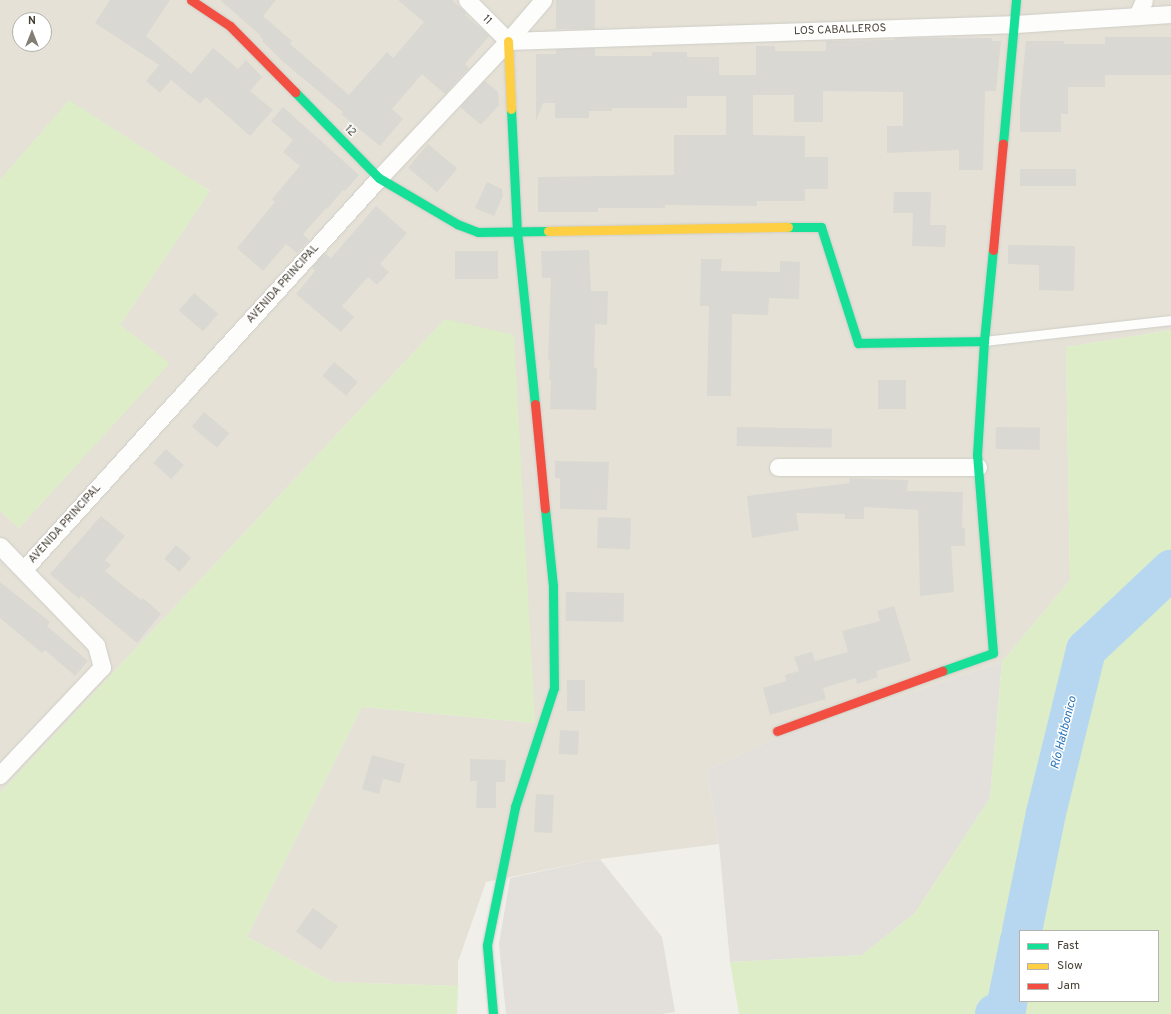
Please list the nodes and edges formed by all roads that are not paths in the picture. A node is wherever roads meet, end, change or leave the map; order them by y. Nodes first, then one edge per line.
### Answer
1 (191, 0) edge
2 (467, 0) edge
3 (543, 0) edge
4 (1016, 0) edge
5 (1144, 0) edge
6 (1171, 14) edge
7 (1137, 16) junction
8 (1015, 24) junction
9 (508, 41) junction
10 (379, 178) junction
11 (517, 231) junction
12 (1171, 320) edge
13 (984, 341) junction
14 (778, 467) dead end
15 (978, 467) junction
16 (0, 546) edge
17 (24, 569) junction
18 (777, 731) dead end
19 (0, 775) edge
20 (493, 1014) edge

1 - 10 street, 12
2 - 9 street, 11
3 - 9 street, AVENIDA PRINCIPAL
4 - 8 street
5 - 7 street
6 - 7 street, LOS CABALLEROS
7 - 8 street, LOS CABALLEROS
8 - 9 street, LOS CABALLEROS
8 - 13 street
9 - 10 street, AVENIDA PRINCIPAL
9 - 11 street
10 - 11 street, 12
10 - 17 street, AVENIDA PRINCIPAL
11 - 13 street, 12
11 - 20 street
12 - 13 lane
13 - 15 street
14 - 15 street
15 - 18 street
16 - 17 street
17 - 19 street

